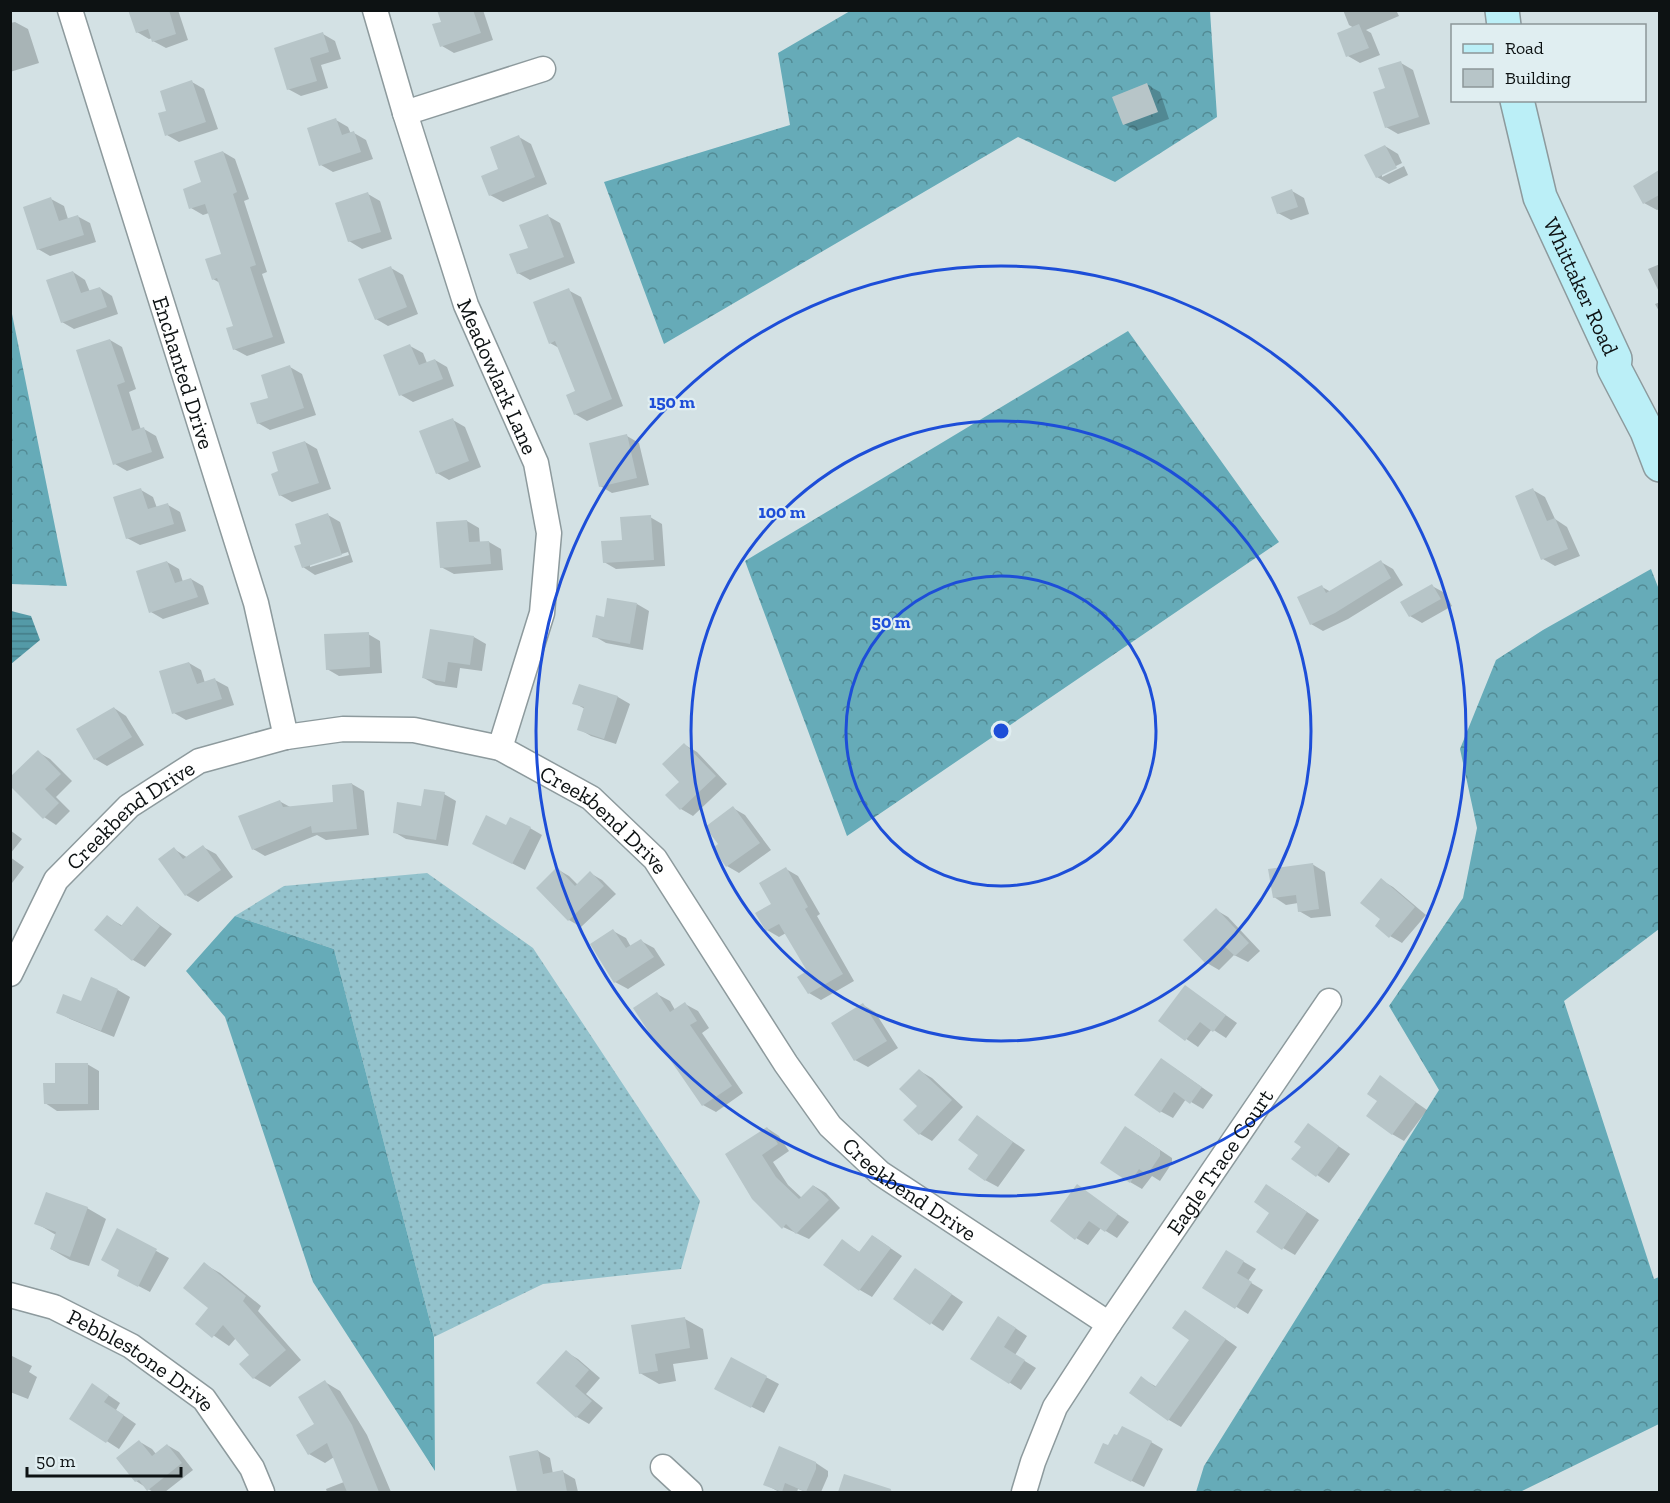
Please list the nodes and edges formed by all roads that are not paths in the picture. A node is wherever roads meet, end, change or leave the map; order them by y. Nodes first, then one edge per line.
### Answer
1 (70, 10) edge
2 (375, 10) edge
3 (543, 69) dead end
4 (1517, 102) edge
5 (405, 113) junction
6 (1659, 465) edge
7 (286, 737) junction
8 (500, 748) junction
9 (10, 974) edge
10 (1329, 1001) dead end
11 (10, 1294) edge
12 (1108, 1324) junction
13 (663, 1467) dead end
14 (262, 1492) edge
15 (690, 1492) edge
16 (1024, 1492) edge

1 - 7 street, Enchanted Drive
2 - 5 street, Meadowlark Lane
3 - 5 street
4 - 6 main road, Whittaker Road
5 - 8 street, Meadowlark Lane
7 - 8 street, Creekbend Drive
7 - 9 street, Creekbend Drive
8 - 12 street, Creekbend Drive
10 - 12 street, Eagle Trace Court
11 - 14 street, Pebblestone Drive
12 - 16 street, Eagle Trace Court
13 - 15 street

